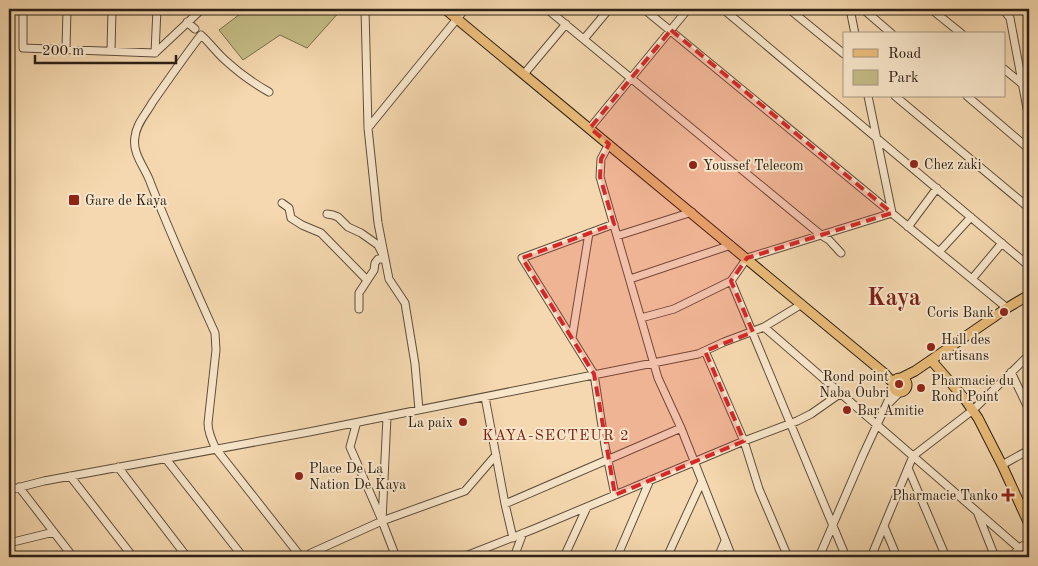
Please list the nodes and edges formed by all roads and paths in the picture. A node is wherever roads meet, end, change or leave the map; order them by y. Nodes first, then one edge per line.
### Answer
1 (23, 9) edge
2 (67, 9) edge
3 (112, 9) edge
4 (156, 9) edge
5 (202, 9) edge
6 (365, 9) edge
7 (446, 9) edge
8 (465, 9) edge
9 (548, 9) edge
10 (609, 9) edge
11 (644, 9) edge
12 (688, 9) edge
13 (723, 9) edge
14 (789, 9) edge
15 (850, 9) edge
16 (863, 9) edge
17 (931, 9) edge
18 (1005, 10) edge
19 (457, 18) junction
20 (187, 22) junction
21 (566, 24) junction
22 (195, 29) dead end
23 (670, 30) junction
24 (855, 32) edge
25 (890, 32) edge
26 (960, 32) edge
27 (584, 39) junction
28 (66, 49) junction
29 (111, 51) junction
30 (155, 52) junction
31 (843, 53) edge
32 (1006, 70) edge
33 (524, 74) junction
34 (631, 79) junction
35 (1025, 82) edge
36 (269, 92) dead end
37 (868, 98) edge
38 (897, 98) edge
39 (969, 98) edge
40 (1029, 119) edge
41 (368, 128) junction
42 (590, 128) junction
43 (877, 138) junction
44 (609, 144) junction
45 (1029, 148) edge
46 (937, 188) junction
47 (282, 203) dead end
48 (1029, 208) edge
49 (692, 212) junction
50 (892, 213) junction
51 (327, 214) dead end
52 (971, 217) junction
53 (614, 224) junction
54 (908, 226) junction
55 (589, 233) junction
56 (821, 235) junction
57 (617, 236) junction
58 (1002, 243) junction
59 (731, 245) junction
60 (940, 252) junction
61 (841, 253) dead end
62 (747, 258) junction
63 (385, 259) junction
64 (1029, 266) edge
65 (630, 279) junction
66 (972, 279) junction
67 (367, 280) junction
68 (731, 281) junction
69 (1029, 295) edge
70 (802, 304) junction
71 (1007, 308) junction
72 (359, 309) dead end
73 (641, 318) junction
74 (764, 327) junction
75 (753, 332) junction
76 (572, 338) junction
77 (705, 351) junction
78 (1029, 355) edge
79 (931, 360) junction
80 (653, 363) junction
81 (1011, 372) junction
82 (594, 374) junction
83 (899, 384) junction
84 (841, 393) junction
85 (485, 397) junction
86 (419, 410) junction
87 (973, 410) junction
88 (1029, 410) edge
89 (387, 417) junction
90 (791, 423) junction
91 (876, 424) junction
92 (356, 425) dead end
93 (681, 428) junction
94 (744, 441) junction
95 (216, 449) junction
96 (1029, 450) edge
97 (496, 455) junction
98 (914, 456) junction
99 (166, 458) junction
100 (608, 460) junction
101 (694, 461) junction
102 (1002, 465) junction
103 (118, 468) junction
104 (908, 468) junction
105 (70, 476) junction
106 (650, 480) junction
107 (702, 481) junction
108 (19, 487) junction
109 (9, 490) edge
110 (615, 495) junction
111 (505, 504) junction
112 (587, 507) junction
113 (977, 511) junction
114 (382, 521) junction
115 (1029, 523) edge
116 (833, 524) junction
117 (884, 526) junction
118 (54, 532) junction
119 (523, 534) junction
120 (513, 538) junction
121 (725, 542) junction
122 (1029, 542) edge
123 (9, 543) edge
124 (1019, 548) junction
125 (74, 557) edge
126 (132, 557) edge
127 (187, 557) edge
128 (243, 557) edge
129 (301, 557) edge
130 (306, 557) edge
131 (396, 557) edge
132 (464, 557) edge
133 (514, 557) edge
134 (564, 557) edge
135 (617, 557) edge
136 (667, 557) edge
137 (718, 557) edge
138 (732, 557) edge
139 (788, 557) edge
140 (819, 557) edge
141 (846, 557) edge
142 (871, 557) edge
143 (896, 557) edge
144 (946, 557) edge
145 (995, 557) edge
146 (1012, 557) edge

1 - 28 street
2 - 28 street
3 - 29 street
4 - 30 street
5 - 20 street
6 - 41 street
7 - 19 main road
8 - 19 street
9 - 21 street
10 - 27 street
11 - 23 street
12 - 23 street
13 - 43 street
14 - 31 street
15 - 24 street
16 - 25 street
17 - 26 street
18 - 35 street
19 - 33 main road
19 - 41 street
20 - 22 street
20 - 30 street
21 - 27 street
21 - 33 street
23 - 34 street
23 - 50 street
27 - 34 street
28 - 29 street
29 - 30 street
32 - 35 street
33 - 42 main road
34 - 42 street
34 - 56 street
35 - 40 street
36 - 95 street
37 - 43 street
38 - 48 street
39 - 45 street
41 - 63 street
42 - 44 main road
43 - 46 street
43 - 50 street
44 - 49 main road
44 - 53 street
46 - 52 street
46 - 54 street
47 - 67 street
49 - 57 street
49 - 59 main road
50 - 54 street
50 - 56 street
51 - 63 street
52 - 58 street
52 - 60 street
53 - 55 street
53 - 57 street
54 - 60 street
55 - 76 street
55 - 76 street
56 - 61 street
56 - 62 street
57 - 65 street
58 - 64 street
58 - 66 street
59 - 62 main road
59 - 65 street
60 - 66 street
62 - 68 street
62 - 70 main road
63 - 67 street
63 - 86 street
65 - 73 street
66 - 71 street
67 - 72 street
68 - 73 street
68 - 75 street
69 - 71 main road
70 - 74 street
70 - 83 main road
71 - 79 main road
73 - 80 street
74 - 75 street
74 - 84 street
75 - 77 street
75 - 90 street
76 - 82 street
77 - 80 street
77 - 94 street
78 - 81 street
79 - 83 main road
79 - 87 main road
80 - 82 street
80 - 93 street
81 - 87 street
81 - 88 street
82 - 85 street
82 - 100 street
83 - 91 street
84 - 90 street
84 - 91 street
85 - 86 street
85 - 97 street
86 - 89 street
87 - 98 street
87 - 102 main road
89 - 95 street
89 - 114 street
90 - 94 street
90 - 116 street
91 - 98 street
91 - 116 street
92 - 114 street
93 - 100 street
93 - 101 street
94 - 101 street
94 - 139 street
95 - 99 street
95 - 129 street
96 - 102 street
97 - 111 street
97 - 114 street
98 - 104 street
98 - 113 street
99 - 103 street
99 - 128 street
100 - 110 street
100 - 111 street
101 - 106 street
101 - 107 street
102 - 115 main road
103 - 105 street
103 - 127 street
104 - 117 street
104 - 144 street
105 - 108 street
105 - 126 street
106 - 110 street
106 - 135 street
107 - 121 street
107 - 136 street
108 - 109 street
108 - 118 street
110 - 112 street
111 - 120 street
112 - 119 street
112 - 134 street
113 - 124 street
113 - 145 street
114 - 130 street
114 - 131 street
116 - 140 street
116 - 141 street
117 - 142 street
117 - 143 street
118 - 123 street
118 - 125 street
119 - 120 street
119 - 133 street
120 - 132 street
121 - 137 street
121 - 138 street
122 - 124 street
124 - 146 street

